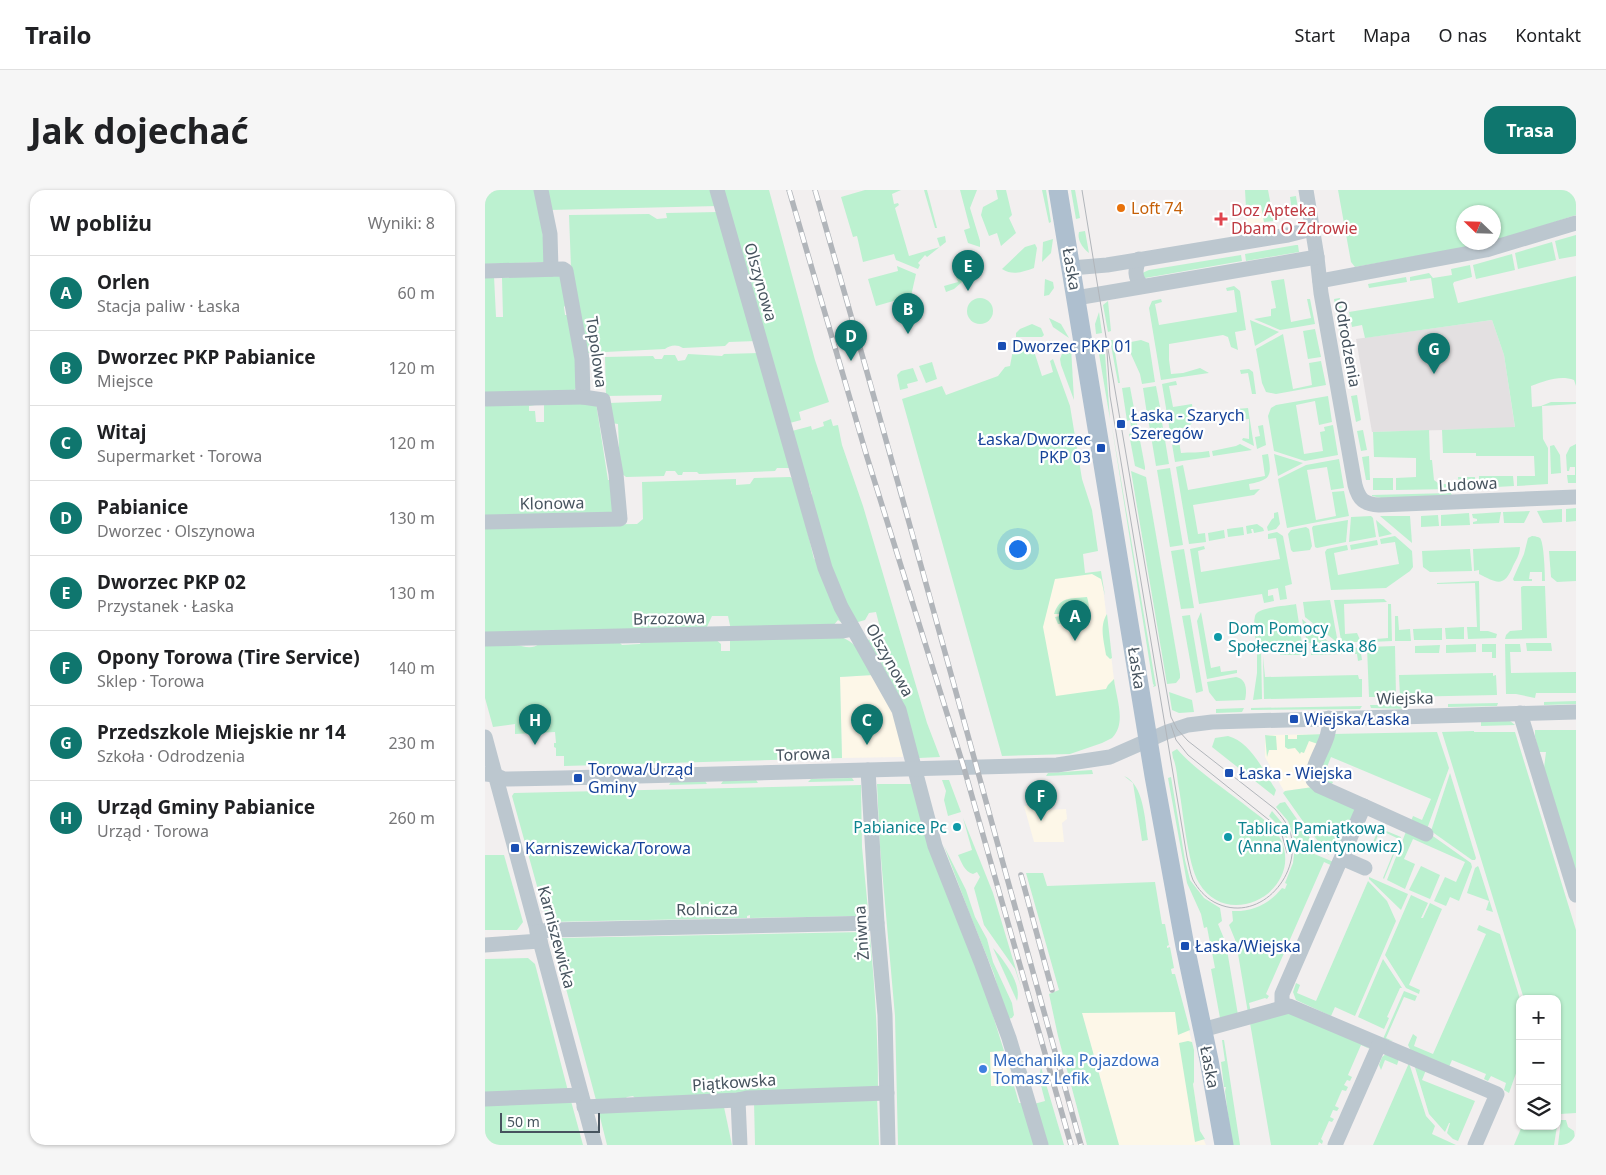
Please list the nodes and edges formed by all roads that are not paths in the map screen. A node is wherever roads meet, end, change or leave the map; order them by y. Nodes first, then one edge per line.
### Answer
1 (541, 190) edge
2 (717, 190) edge
3 (1058, 190) edge
4 (1306, 190) edge
5 (1576, 222) edge
6 (1313, 229) junction
7 (1317, 256) junction
8 (1139, 259) junction
9 (1071, 268) junction
10 (551, 269) junction
11 (485, 270) edge
12 (1319, 281) junction
13 (1142, 286) junction
14 (1076, 298) junction
15 (583, 397) junction
16 (485, 399) edge
17 (1576, 497) edge
18 (1363, 502) joint
19 (620, 519) joint
20 (485, 522) edge
21 (853, 629) junction
22 (485, 639) edge
23 (1576, 712) edge
24 (1520, 713) junction
25 (1329, 718) junction
26 (485, 737) edge
27 (1148, 739) junction
28 (915, 769) junction
29 (868, 770) junction
30 (490, 774) edge
31 (1365, 806) junction
32 (1426, 834) dead end
33 (1342, 858) junction
34 (1365, 868) dead end
35 (1576, 895) edge
36 (877, 922) junction
37 (539, 937) junction
38 (485, 945) edge
39 (1282, 1007) junction
40 (1202, 1030) junction
41 (1379, 1045) junction
42 (887, 1093) junction
43 (485, 1099) edge
44 (737, 1100) junction
45 (583, 1101) junction
46 (595, 1145) edge
47 (740, 1145) edge
48 (888, 1145) edge
49 (1041, 1145) edge
50 (1224, 1145) edge
51 (1335, 1145) edge
52 (1475, 1145) edge

1 - 10 street
2 - 21 street, Olszynowa
3 - 9 main road, Łaska
4 - 6 street, Odrodzenia
5 - 12 street
6 - 7 street, Odrodzenia
6 - 8 street
7 - 12 street, Odrodzenia
7 - 13 street
8 - 9 street
8 - 13 street
9 - 14 main road, Łaska
10 - 11 street
10 - 15 street, Topolowa
12 - 18 street, Odrodzenia
13 - 14 street
14 - 27 main road, Łaska
15 - 16 street
15 - 19 street, Topolowa
17 - 18 street, Ludowa
19 - 20 street, Klonowa
21 - 22 street, Brzozowa
21 - 28 street, Olszynowa
23 - 24 street, Wiejska
24 - 25 street, Wiejska
24 - 35 street
25 - 27 street, Wiejska
25 - 31 street
26 - 30 street, Karniszewicka
27 - 28 street, Torowa
27 - 40 main road, Łaska
28 - 29 street, Torowa
28 - 49 street, Olszynowa
29 - 30 street, Torowa
29 - 36 street, Żniwna
30 - 37 street, Karniszewicka
31 - 32 street
31 - 33 street
33 - 34 street
33 - 39 street
36 - 37 street, Rolnicza
36 - 42 street, Żniwna
37 - 38 street, Rolnicza
37 - 45 street, Karniszewicka
39 - 40 street
39 - 41 street
40 - 50 main road, Łaska
41 - 51 street
41 - 52 street
42 - 44 street, Piątkowska
42 - 48 street, Żniwna
43 - 45 street, Piątkowska
44 - 45 street, Piątkowska
44 - 47 street
45 - 46 street, Karniszewicka

